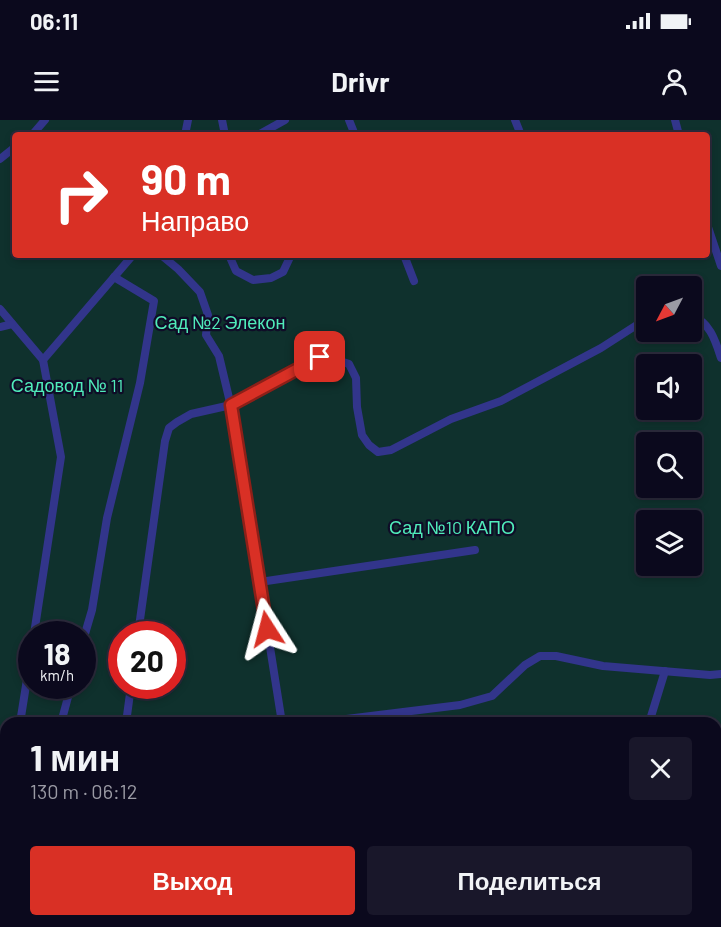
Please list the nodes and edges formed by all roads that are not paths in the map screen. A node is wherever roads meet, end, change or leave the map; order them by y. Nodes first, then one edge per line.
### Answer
1 (45, 120) edge
2 (285, 120) edge
3 (35, 132) edge
4 (263, 132) edge
5 (12, 149) edge
6 (0, 159) edge
7 (710, 233) edge
8 (130, 258) edge
9 (165, 258) edge
10 (231, 258) edge
11 (290, 258) edge
12 (405, 258) edge
13 (721, 266) edge
14 (114, 277) junction
15 (414, 281) dead end
16 (0, 309) edge
17 (702, 323) edge
18 (12, 324) junction
19 (636, 325) edge
20 (0, 327) edge
21 (721, 358) edge
22 (43, 360) junction
23 (231, 405) junction
24 (475, 550) dead end
25 (260, 582) junction
26 (36, 621) edge
27 (89, 621) edge
28 (140, 621) edge
29 (665, 671) junction
30 (721, 674) edge
31 (24, 699) edge
32 (67, 699) edge
33 (129, 699) edge
34 (21, 717) edge
35 (63, 717) edge
36 (127, 717) edge
37 (281, 717) edge
38 (363, 717) edge
39 (651, 717) edge

1 - 3 lane
2 - 4 lane
5 - 6 lane
7 - 13 lane
8 - 14 lane
9 - 23 lane
10 - 11 lane
12 - 15 lane
14 - 22 lane
14 - 27 lane
16 - 18 lane
17 - 21 lane
18 - 20 lane
18 - 22 lane
19 - 23 lane
22 - 26 lane
23 - 25 lane
23 - 28 lane
24 - 25 lane
25 - 37 lane
29 - 30 lane
29 - 38 lane
29 - 39 lane
31 - 34 lane
32 - 35 lane
33 - 36 lane

